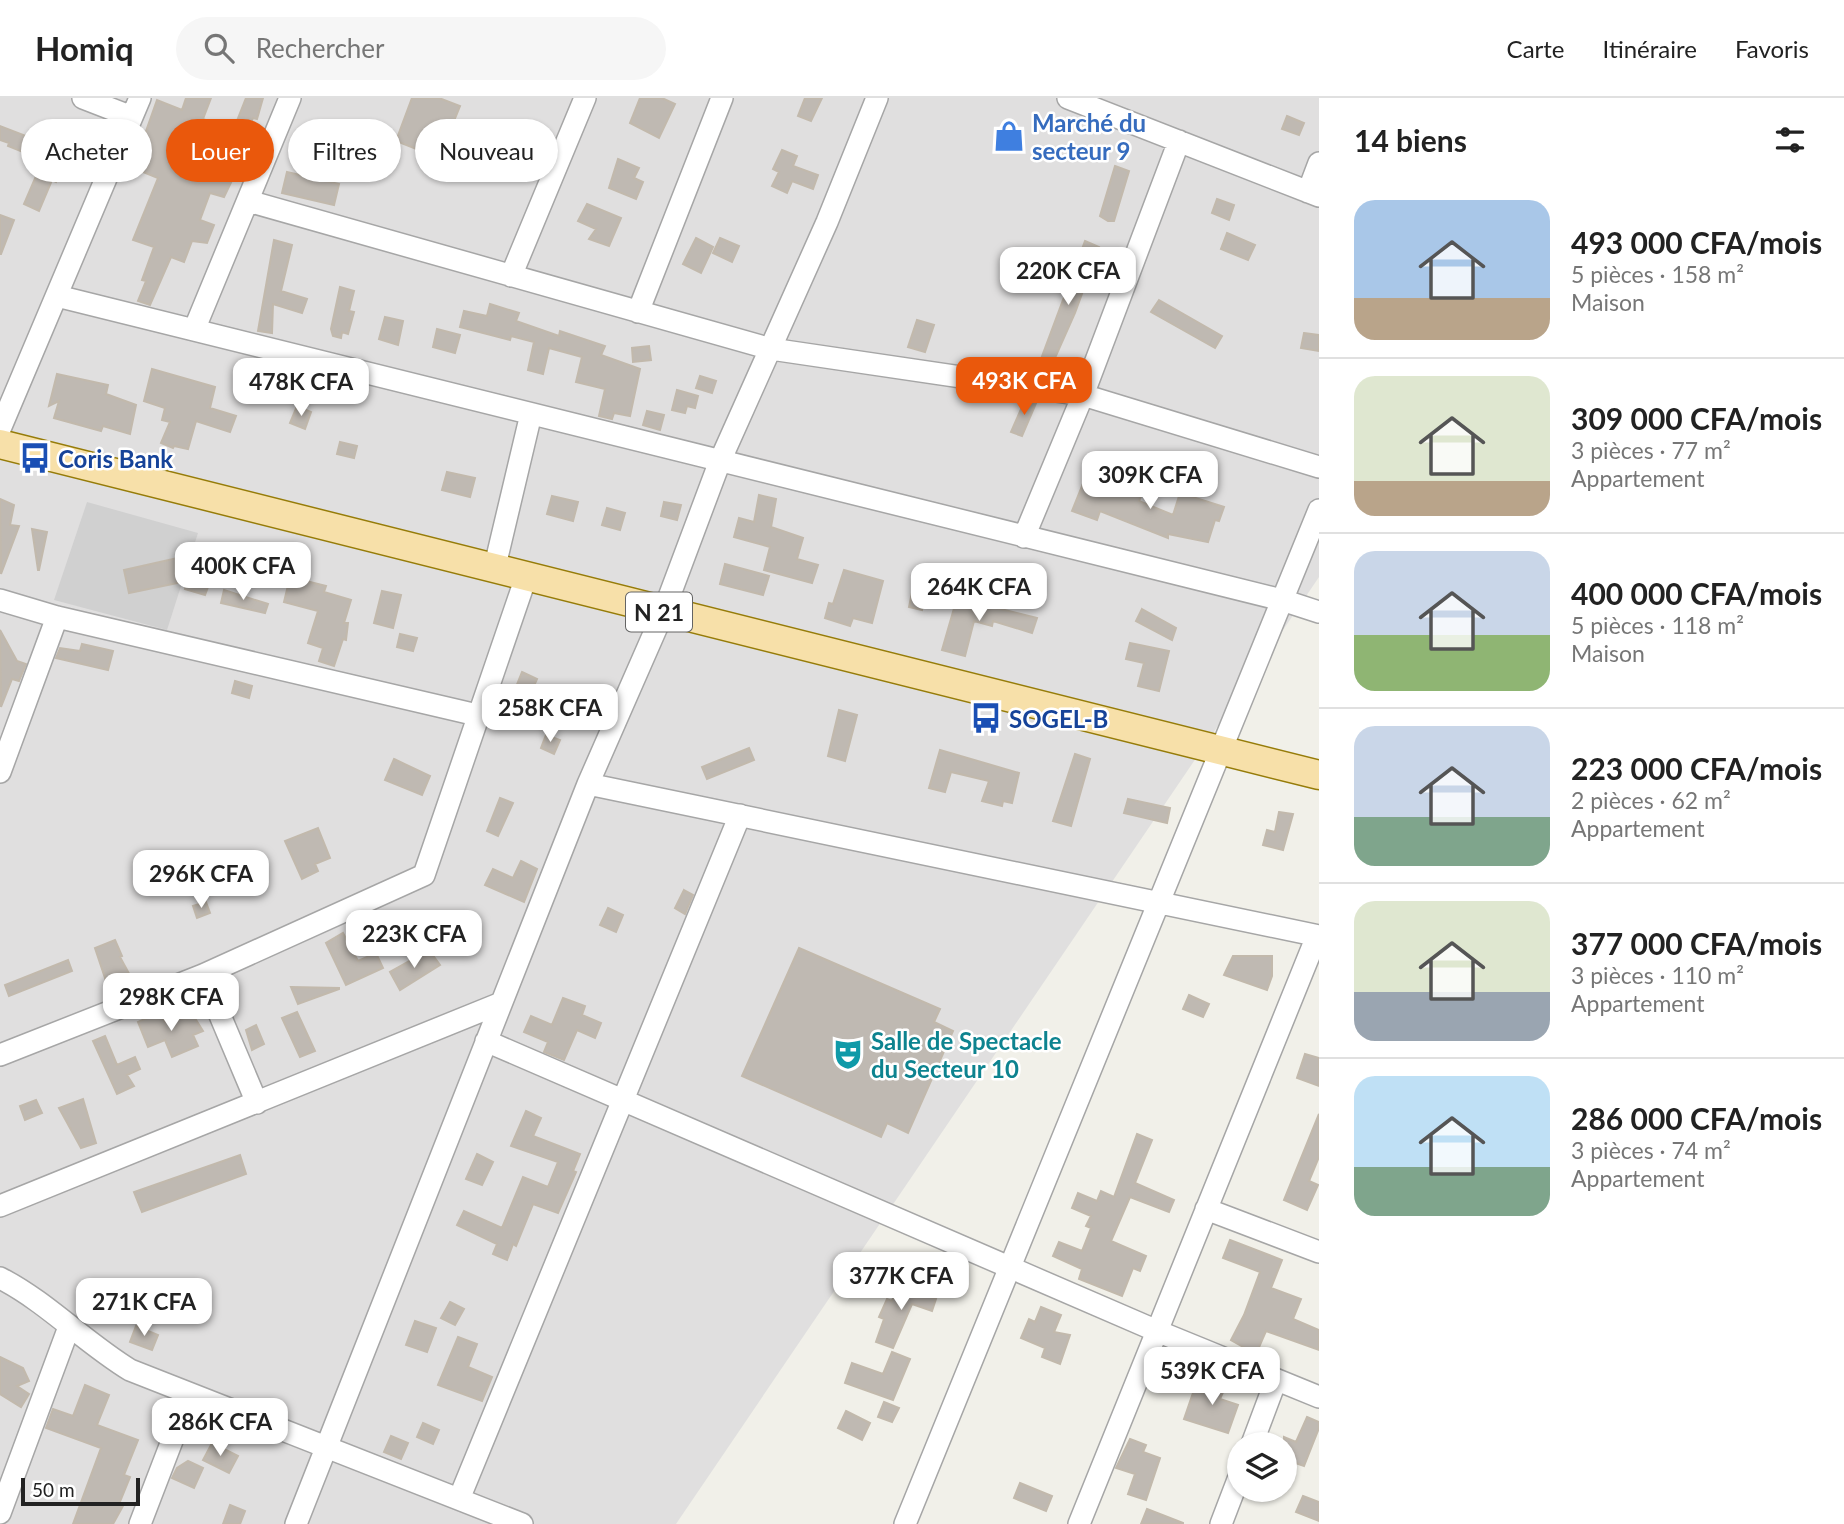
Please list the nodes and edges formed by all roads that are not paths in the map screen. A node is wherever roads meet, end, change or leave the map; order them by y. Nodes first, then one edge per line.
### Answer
1 (83, 98) edge
2 (290, 98) edge
3 (584, 98) edge
4 (722, 98) edge
5 (877, 98) edge
6 (1068, 98) edge
7 (136, 107) edge
8 (1179, 141) junction
9 (1319, 163) edge
10 (1314, 194) edge
11 (248, 201) junction
12 (510, 276) junction
13 (57, 296) junction
14 (638, 312) junction
15 (194, 330) junction
16 (771, 349) junction
17 (1083, 396) junction
18 (531, 414) junction
19 (0, 429) edge
20 (0, 444) edge
21 (720, 461) junction
22 (1319, 467) edge
23 (1319, 510) edge
24 (1024, 537) junction
25 (494, 570) junction
26 (526, 577) junction
27 (0, 600) edge
28 (1282, 600) junction
29 (1319, 612) edge
30 (663, 613) junction
31 (57, 617) junction
32 (477, 715) junction
33 (1219, 751) junction
34 (0, 772) edge
35 (1319, 775) edge
36 (588, 784) junction
37 (740, 815) junction
38 (1160, 900) junction
39 (1318, 936) edge
40 (203, 975) junction
41 (501, 1003) junction
42 (486, 1041) junction
43 (0, 1055) edge
44 (623, 1100) junction
45 (257, 1103) junction
46 (0, 1206) edge
47 (1206, 1209) junction
48 (1319, 1252) edge
49 (1009, 1268) junction
50 (0, 1278) edge
51 (69, 1327) junction
52 (1157, 1331) junction
53 (1276, 1380) junction
54 (190, 1394) junction
55 (1319, 1397) edge
56 (1256, 1432) edge
57 (326, 1447) junction
58 (6, 1482) edge
59 (459, 1499) junction
60 (1229, 1502) edge
61 (0, 1513) edge
62 (140, 1524) edge
63 (296, 1524) edge
64 (522, 1524) edge
65 (905, 1524) edge
66 (1079, 1524) edge
67 (1221, 1524) edge

1 - 7 street
2 - 11 street
3 - 12 street
4 - 14 street
5 - 16 street
6 - 8 street
7 - 13 street
8 - 10 street
8 - 17 street
9 - 10 street
11 - 12 street
11 - 15 street
12 - 14 street
13 - 15 street
13 - 19 street
14 - 16 street
15 - 18 street
16 - 17 street
16 - 21 street
17 - 22 street
17 - 24 street
18 - 21 street
18 - 25 street
20 - 25 main road, N 21
21 - 24 street
21 - 30 street
23 - 28 street
24 - 28 street
25 - 26 main road, N 21
26 - 30 main road, N 21
26 - 32 street
27 - 31 street
28 - 29 street
28 - 33 street
30 - 33 main road, N 21
30 - 36 street
31 - 32 street
31 - 34 street
32 - 40 street
33 - 35 main road, N 21
33 - 38 street
36 - 37 street
36 - 41 street
37 - 38 street
37 - 44 street
38 - 39 street
38 - 49 street
39 - 47 street
40 - 43 street
40 - 45 street
41 - 42 street
41 - 45 street
42 - 44 street
42 - 57 street
44 - 49 street
44 - 59 street
45 - 46 street
47 - 48 street
47 - 52 street
49 - 52 street
49 - 65 street
50 - 51 street
51 - 54 street
51 - 58 street
52 - 53 street
52 - 66 street
53 - 55 street
53 - 56 street
54 - 57 street
54 - 62 street
57 - 59 street
57 - 63 street
58 - 61 street
59 - 64 street
60 - 67 street

